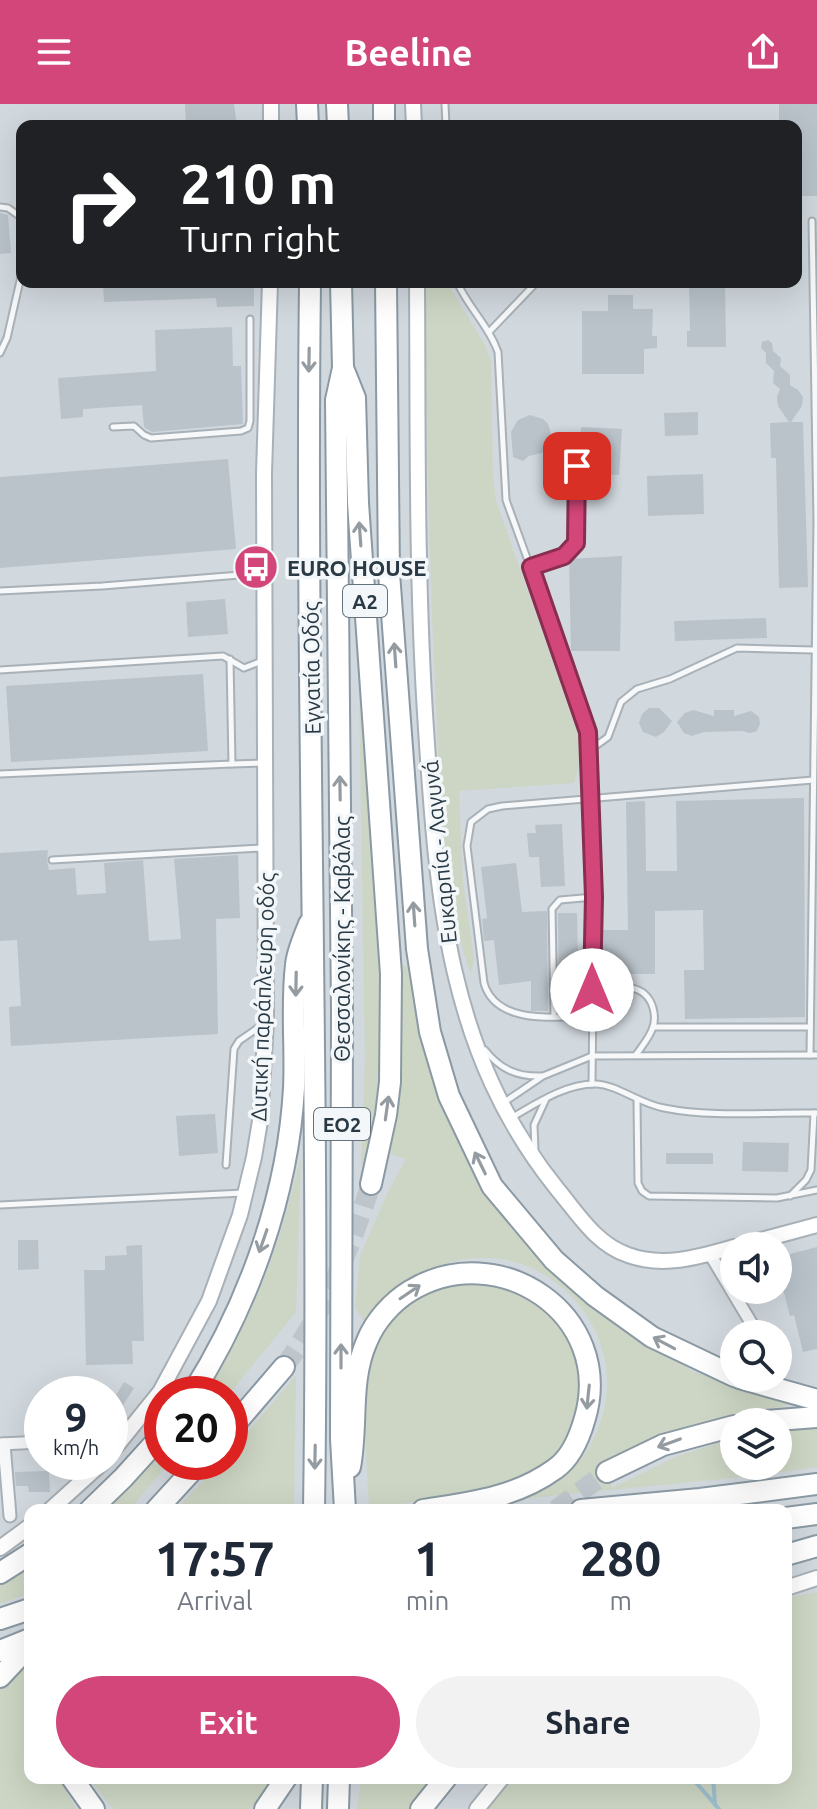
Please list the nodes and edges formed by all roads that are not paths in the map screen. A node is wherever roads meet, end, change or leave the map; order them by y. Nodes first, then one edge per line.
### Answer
1 (812, 221) dead end
2 (18, 288) edge
3 (270, 288) edge
4 (310, 288) edge
5 (341, 288) edge
6 (386, 288) edge
7 (417, 288) edge
8 (460, 288) edge
9 (531, 288) edge
10 (250, 319) dead end
11 (489, 332) junction
12 (0, 353) edge
13 (250, 354) junction
14 (268, 354) junction
15 (343, 368) junction
16 (113, 427) dead end
17 (577, 466) dead end
18 (531, 567) junction
19 (265, 573) junction
20 (0, 591) edge
21 (813, 650) junction
22 (230, 659) junction
23 (266, 659) junction
24 (0, 670) edge
25 (590, 751) junction
26 (267, 762) junction
27 (232, 764) junction
28 (0, 774) edge
29 (813, 780) junction
30 (591, 798) junction
31 (266, 848) junction
32 (52, 860) dead end
33 (814, 895) edge
34 (594, 897) junction
35 (314, 909) junction
36 (592, 990) junction
37 (592, 1016) junction
38 (554, 1017) junction
39 (266, 1022) junction
40 (469, 1026) junction
41 (653, 1027) junction
42 (810, 1027) junction
43 (814, 1042) edge
44 (636, 1055) junction
45 (814, 1055) edge
46 (592, 1056) junction
47 (543, 1076) junction
48 (592, 1084) junction
49 (547, 1097) junction
50 (637, 1101) junction
51 (502, 1103) junction
52 (815, 1113) edge
53 (510, 1118) junction
54 (538, 1163) junction
55 (226, 1165) dead end
56 (371, 1184) tunnel mouth
57 (817, 1190) edge
58 (246, 1193) junction
59 (789, 1197) junction
60 (0, 1205) edge
61 (817, 1225) edge
62 (791, 1232) edge
63 (720, 1251) edge
64 (710, 1254) junction
65 (749, 1320) edge
66 (284, 1367) tunnel mouth
67 (720, 1369) edge
68 (203, 1376) edge
69 (789, 1392) edge
70 (817, 1400) edge
71 (248, 1409) edge
72 (817, 1417) edge
73 (792, 1419) edge
74 (720, 1430) edge
75 (128, 1433) edge
76 (24, 1443) edge
77 (2, 1444) edge
78 (144, 1455) edge
79 (607, 1472) tunnel mouth
80 (83, 1480) edge
81 (184, 1480) edge
82 (817, 1484) edge
83 (345, 1500) edge
84 (314, 1503) edge
85 (57, 1504) edge
86 (96, 1504) edge
87 (162, 1504) edge
88 (461, 1504) edge
89 (635, 1504) edge
90 (817, 1514) edge
91 (10, 1516) dead end
92 (792, 1517) edge
93 (24, 1530) edge
94 (817, 1546) edge
95 (0, 1548) edge
96 (792, 1553) edge
97 (24, 1558) edge
98 (0, 1573) edge
99 (817, 1578) edge
100 (792, 1586) edge
101 (24, 1611) edge
102 (0, 1619) edge
103 (24, 1644) edge
104 (24, 1649) edge
105 (0, 1651) edge
106 (0, 1677) edge
107 (76, 1784) edge
108 (282, 1784) edge
109 (312, 1784) edge
110 (339, 1784) edge
111 (441, 1784) edge
112 (497, 1784) edge
113 (94, 1809) edge
114 (265, 1809) edge
115 (311, 1809) edge
116 (338, 1809) edge
117 (421, 1809) edge
118 (477, 1809) edge

1 - 21 lane
2 - 12 lane
3 - 14 street, Δυτική παράπλευρη οδός
4 -> 35 highway, Εγνατία Οδός / Α2
5 - 15 highway, Α2
67 -> 6 highway
7 - 40 street, Ευκαρπία - Λαγυνά
8 - 11 lane
9 - 11 lane
10 - 13 lane
11 - 18 lane
13 - 14 lane
13 - 16 lane
14 - 19 street, Δυτική παράπλευρη οδός
56 -> 15 highway, Α2
83 -> 15 highway, Θεσσαλονίκης - Καβάλας / ΕΟ2
17 - 18 lane
18 - 25 lane
19 - 20 lane
19 - 23 street, Δυτική παράπλευρη οδός
21 - 25 lane
21 - 29 lane
22 - 23 lane
22 - 24 lane
22 - 27 lane
23 - 26 street, Δυτική παράπλευρη οδός
25 - 30 lane
26 - 27 lane
26 - 31 street, Δυτική παράπλευρη οδός
27 - 28 lane
29 - 30 lane
29 - 33 lane
30 - 34 lane
30 - 38 lane
31 - 32 lane
31 - 39 street, Δυτική παράπλευρη οδός
33 - 42 lane
34 - 36 lane
34 - 38 lane
35 -> 68 highway, Α2
35 -> 84 highway, Θεσσαλονίκης - Καβάλας / ΕΟ2
36 - 37 lane
36 - 41 lane
37 - 38 lane
37 - 46 lane
39 - 55 lane
39 - 58 street, Δυτική παράπλευρη οδός
40 - 47 lane
40 - 51 street, Ευκαρπία - Λαγυνά
41 - 42 lane
41 - 44 lane
42 - 43 lane
43 - 45 lane
44 - 45 lane
44 - 46 lane
46 - 47 lane
46 - 48 lane
47 - 51 lane
48 - 49 lane
48 - 50 lane
49 - 53 lane
49 - 54 lane
50 - 52 lane
50 - 59 lane
51 - 53 street, Ευκαρπία - Λαγυνά
52 - 59 lane
53 - 54 street, Ευκαρπία - Λαγυνά
54 - 64 street, Ευκαρπία - Λαγυνά
57 - 59 lane
58 - 60 lane
58 - 75 street, Δυτική παράπλευρη οδός
61 - 62 street, Ευκαρπία - Λαγυνά
63 - 64 street, Ευκαρπία - Λαγυνά
64 - 65 street
66 - 71 highway
69 - 70 highway
72 - 73 highway
74 -> 79 highway
76 - 77 street
77 - 91 street
78 - 86 highway
80 - 85 street
81 - 87 highway
82 - 89 highway
83 -> 88 highway
90 - 92 highway
93 - 95 street
94 - 96 highway
97 - 98 highway
99 - 100 street
101 - 102 highway
103 - 105 highway
104 - 106 highway
107 - 113 highway
108 - 114 highway
109 - 115 highway
110 - 116 highway
111 - 117 highway
112 - 118 street

